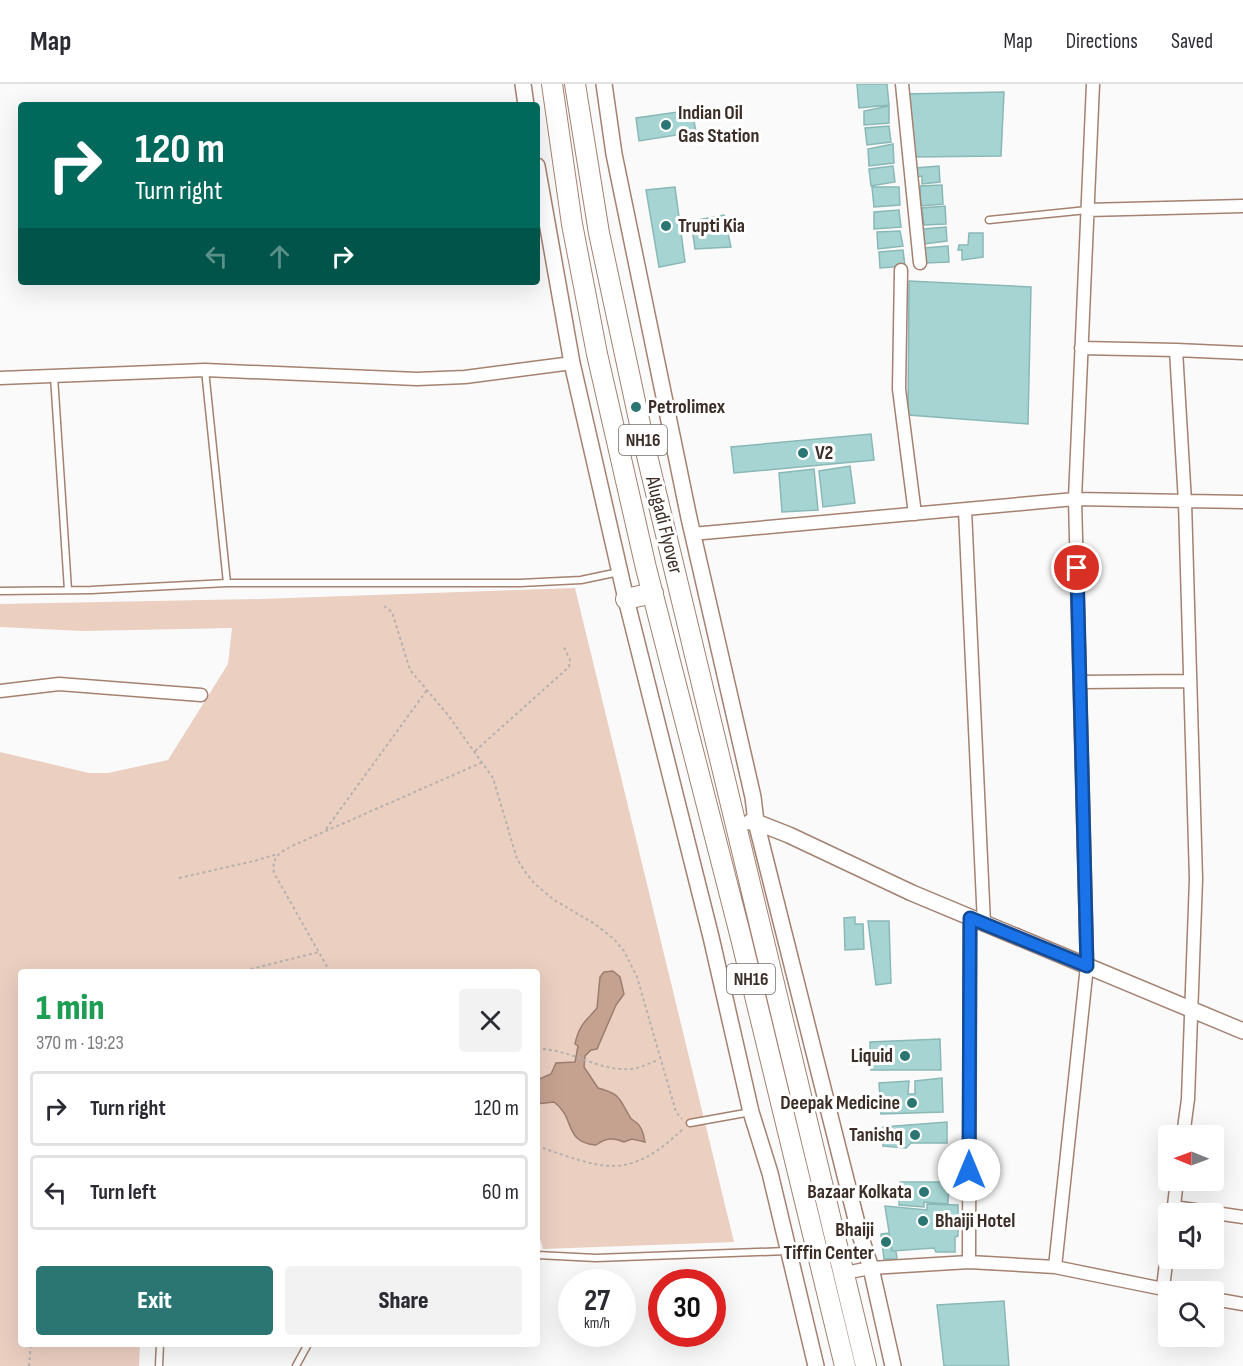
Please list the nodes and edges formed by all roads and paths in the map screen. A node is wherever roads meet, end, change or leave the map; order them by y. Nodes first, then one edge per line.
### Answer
1 (523, 84) edge
2 (552, 84) edge
3 (575, 84) edge
4 (604, 84) edge
5 (902, 84) edge
6 (1092, 84) edge
7 (526, 102) edge
8 (540, 183) edge
9 (1243, 206) edge
10 (1087, 210) junction
11 (989, 220) dead end
12 (920, 263) dead end
13 (901, 270) dead end
14 (1081, 348) junction
15 (1176, 350) junction
16 (1243, 353) edge
17 (572, 363) junction
18 (205, 370) junction
19 (54, 376) junction
20 (0, 378) edge
21 (1075, 499) junction
22 (1185, 501) junction
23 (1243, 502) edge
24 (965, 510) junction
25 (915, 514) junction
26 (693, 534) junction
27 (620, 572) junction
28 (226, 583) junction
29 (68, 590) junction
30 (0, 591) edge
31 (653, 592) junction
32 (626, 599) junction
33 (384, 606) dead end
34 (563, 645) dead end
35 (1189, 681) junction
36 (1080, 682) junction
37 (427, 690) junction
38 (0, 691) edge
39 (201, 695) dead end
40 (475, 751) junction
41 (483, 762) junction
42 (735, 822) junction
43 (756, 822) junction
44 (325, 831) junction
45 (279, 854) junction
46 (179, 878) dead end
47 (977, 921) junction
48 (319, 952) junction
49 (1087, 966) junction
50 (251, 969) edge
51 (328, 969) edge
52 (1192, 1010) junction
53 (1243, 1031) edge
54 (540, 1049) edge
55 (660, 1059) junction
56 (751, 1112) junction
57 (690, 1122) junction
58 (1184, 1125) edge
59 (540, 1147) edge
60 (1224, 1215) edge
61 (1243, 1217) edge
62 (788, 1251) junction
63 (540, 1255) edge
64 (969, 1262) junction
65 (1055, 1267) junction
66 (871, 1268) junction
67 (844, 1273) junction
68 (1158, 1287) edge
69 (1224, 1301) edge
70 (1243, 1304) edge
71 (31, 1347) edge
72 (160, 1347) edge
73 (306, 1347) edge
74 (29, 1366) edge
75 (159, 1366) edge
76 (296, 1366) edge
77 (816, 1366) edge
78 (845, 1366) edge
79 (866, 1366) edge
80 (893, 1366) edge

1 - 7 street
2 - 31 highway, Alugadi Flyover / NH16
3 - 42 highway, Alugadi Flyover / NH16
4 - 26 street
5 - 12 street
6 - 10 street
8 - 17 street
9 - 10 street
10 - 11 lane
10 - 14 street
13 - 25 street
14 - 15 street
14 - 21 street
15 - 16 street
15 - 22 street
17 - 18 street
17 - 27 street
18 - 19 street
18 - 28 lane
19 - 20 street
19 - 29 lane
21 - 22 street
21 - 24 street
21 - 36 street
22 - 23 street
22 - 35 street
24 - 25 street
24 - 47 street
25 - 26 street
26 - 43 street
27 - 28 lane
27 - 32 street
28 - 29 lane
29 - 30 lane
31 - 32 highway
31 - 78 highway, NH16
32 - 56 street
33 - 37 path
34 - 40 path
35 - 36 street
35 - 52 street
36 - 49 street
37 - 40 path
37 - 44 path
38 - 39 street
40 - 41 path
41 - 44 path
41 - 55 path
42 - 43 street
42 - 67 highway, NH16
43 - 47 street
43 - 66 street
44 - 45 path
45 - 46 path
45 - 48 path
47 - 49 street
47 - 64 street
48 - 50 path
48 - 51 path
49 - 52 street
49 - 65 street
52 - 53 street
52 - 58 street
54 - 55 path
55 - 57 path
56 - 57 lane
56 - 62 street
57 - 59 path
60 - 61 street
62 - 63 lane
62 - 77 street
64 - 65 street
64 - 66 street
65 - 68 street
66 - 67 street
66 - 80 street
67 - 79 highway, NH16
69 - 70 street
71 - 74 path
72 - 75 lane
73 - 76 lane

